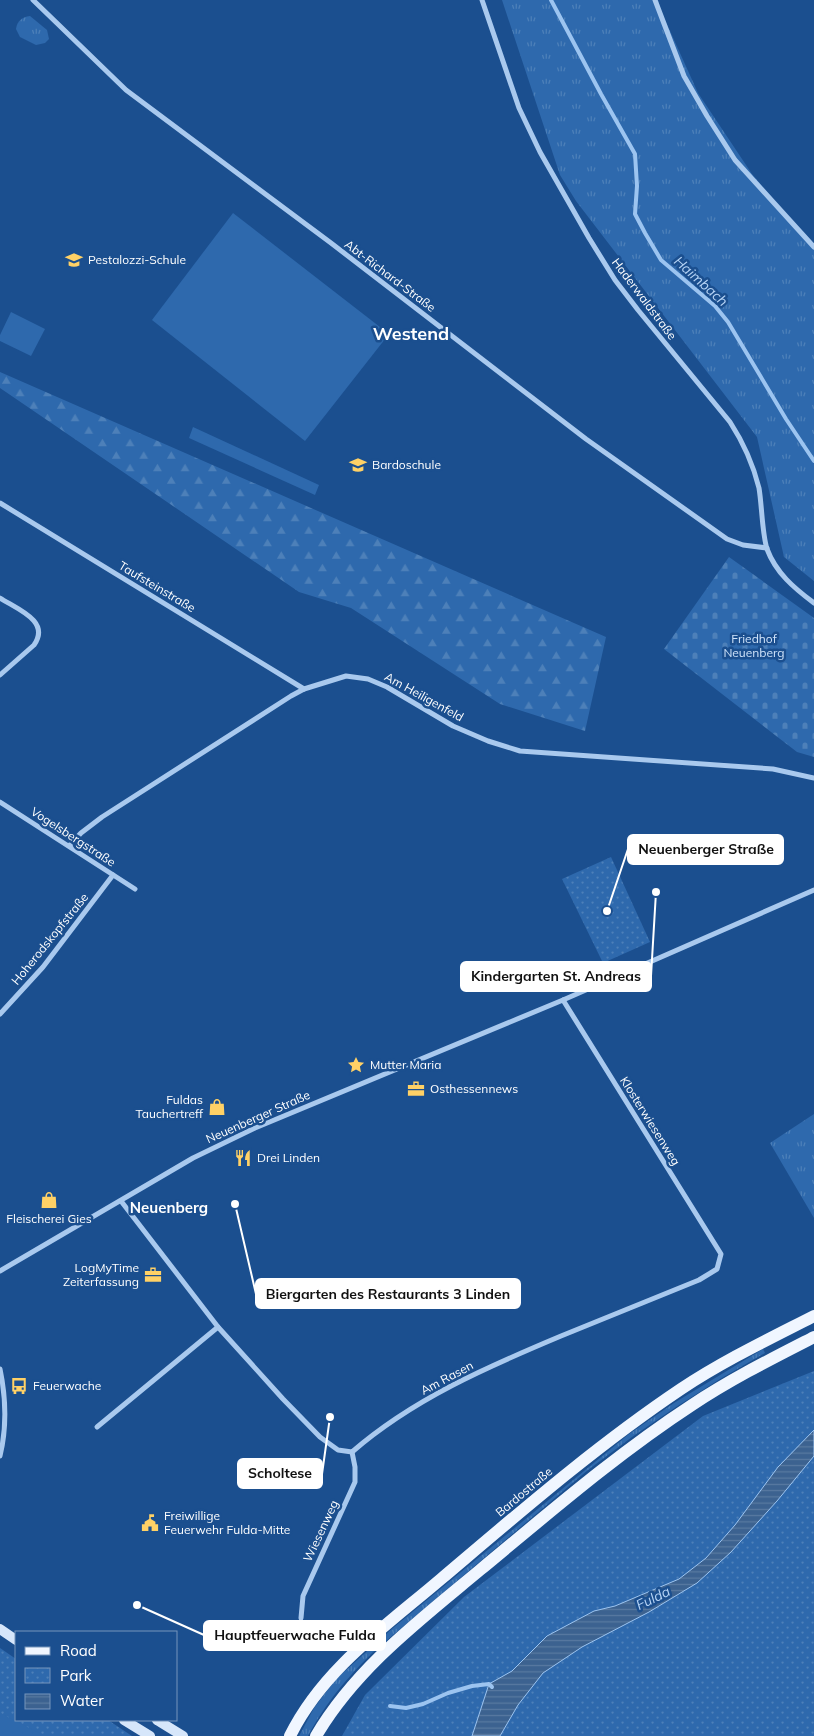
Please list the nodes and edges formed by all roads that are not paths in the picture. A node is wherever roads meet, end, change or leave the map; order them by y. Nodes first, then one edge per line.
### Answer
1 (33, 0) edge
2 (482, 0) edge
3 (655, 0) edge
4 (814, 248) edge
5 (0, 503) edge
6 (767, 548) junction
7 (0, 598) edge
8 (814, 603) edge
9 (0, 675) edge
10 (304, 689) junction
11 (814, 778) edge
12 (0, 802) edge
13 (69, 846) junction
14 (113, 875) junction
15 (135, 889) dead end
16 (814, 890) edge
17 (563, 1000) junction
18 (0, 1014) edge
19 (120, 1201) junction
20 (721, 1254) joint
21 (0, 1271) edge
22 (814, 1316) edge
23 (218, 1327) junction
24 (814, 1337) edge
25 (0, 1369) edge
26 (97, 1427) dead end
27 (352, 1452) junction
28 (0, 1456) edge
29 (301, 1618) dead end
30 (0, 1629) edge
31 (15, 1639) edge
32 (126, 1721) edge
33 (159, 1721) edge
34 (150, 1736) edge
35 (183, 1736) edge
36 (290, 1736) edge
37 (316, 1736) edge

1 - 6 street, Abt-Richard-Straße
2 - 6 street, Haderwaldstraße
3 - 4 street
5 - 10 street, Taufsteinstraße
6 - 8 street
7 - 9 street
10 - 11 street, Am Heiligenfeld
10 - 13 street, Am Heiligenfeld
12 - 13 street, Vogelsbergstraße
13 - 14 street, Vogelsbergstraße
14 - 15 street, Vogelsbergstraße
14 - 18 street, Hoherodskopfstraße
16 - 17 street, Neuenberger Straße
17 - 19 street, Neuenberger Straße
17 - 20 street, Klosterwiesenweg
19 - 21 street, Neuenberger Straße
19 - 23 street
20 - 27 street, Am Rasen
22 - 36 main road, Bardostraße
23 - 26 street
23 - 27 street
24 - 37 main road
25 - 28 street
27 - 29 street, Wiesenweg
30 - 31 main road
32 - 34 main road
33 - 35 main road

